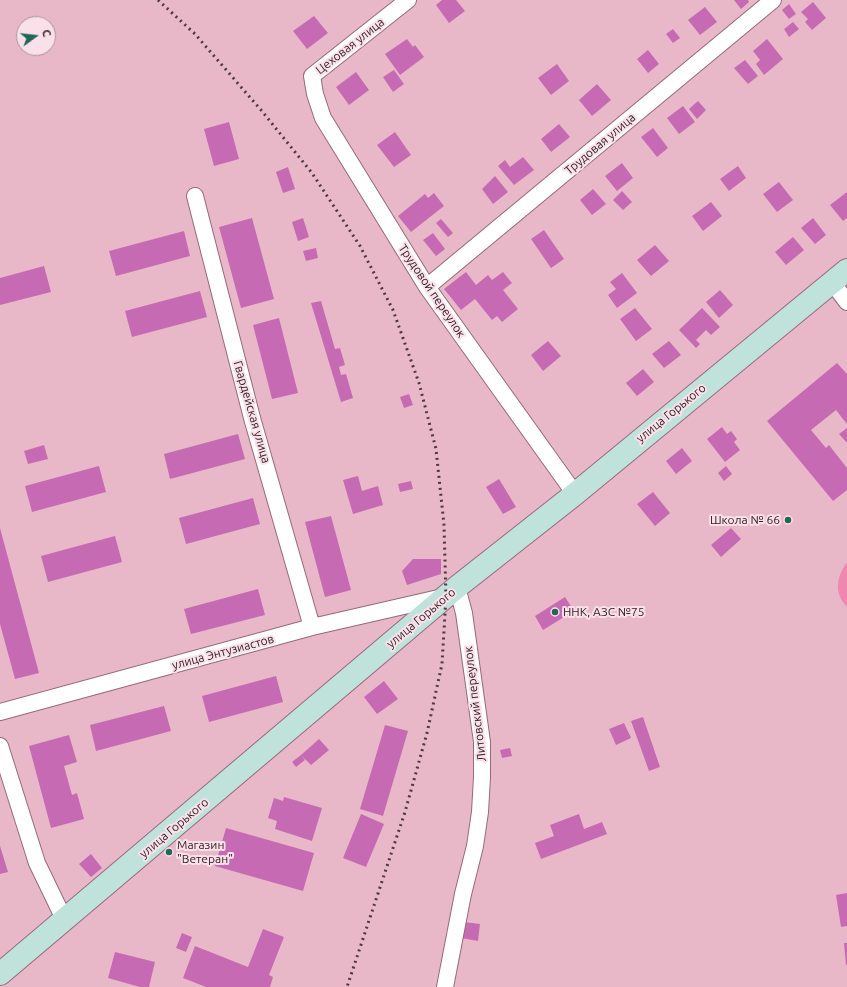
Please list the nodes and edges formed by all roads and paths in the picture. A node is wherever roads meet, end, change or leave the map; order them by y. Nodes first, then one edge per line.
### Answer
1 (408, 0) edge
2 (773, 0) edge
3 (312, 76) joint
4 (195, 196) dead end
5 (840, 276) edge
6 (427, 287) junction
7 (847, 302) edge
8 (575, 494) junction
9 (452, 592) junction
10 (312, 628) junction
11 (0, 712) edge
12 (0, 746) edge
13 (65, 921) junction
14 (0, 974) edge
15 (445, 987) edge

1 - 3 street, Цеховая улица
2 - 6 street, Трудовая улица
3 - 6 street, Трудовой переулок
4 - 10 street, Гвардейская улица
5 - 7 street
5 - 8 main road, улица Горького
6 - 8 street, Трудовой переулок
8 - 9 main road, улица Горького
9 - 10 street, улица Энтузиастов
9 - 13 main road, улица Горького
9 - 15 street, Литовский переулок
10 - 11 street, улица Энтузиастов
12 - 13 street
13 - 14 main road, улица Горького

